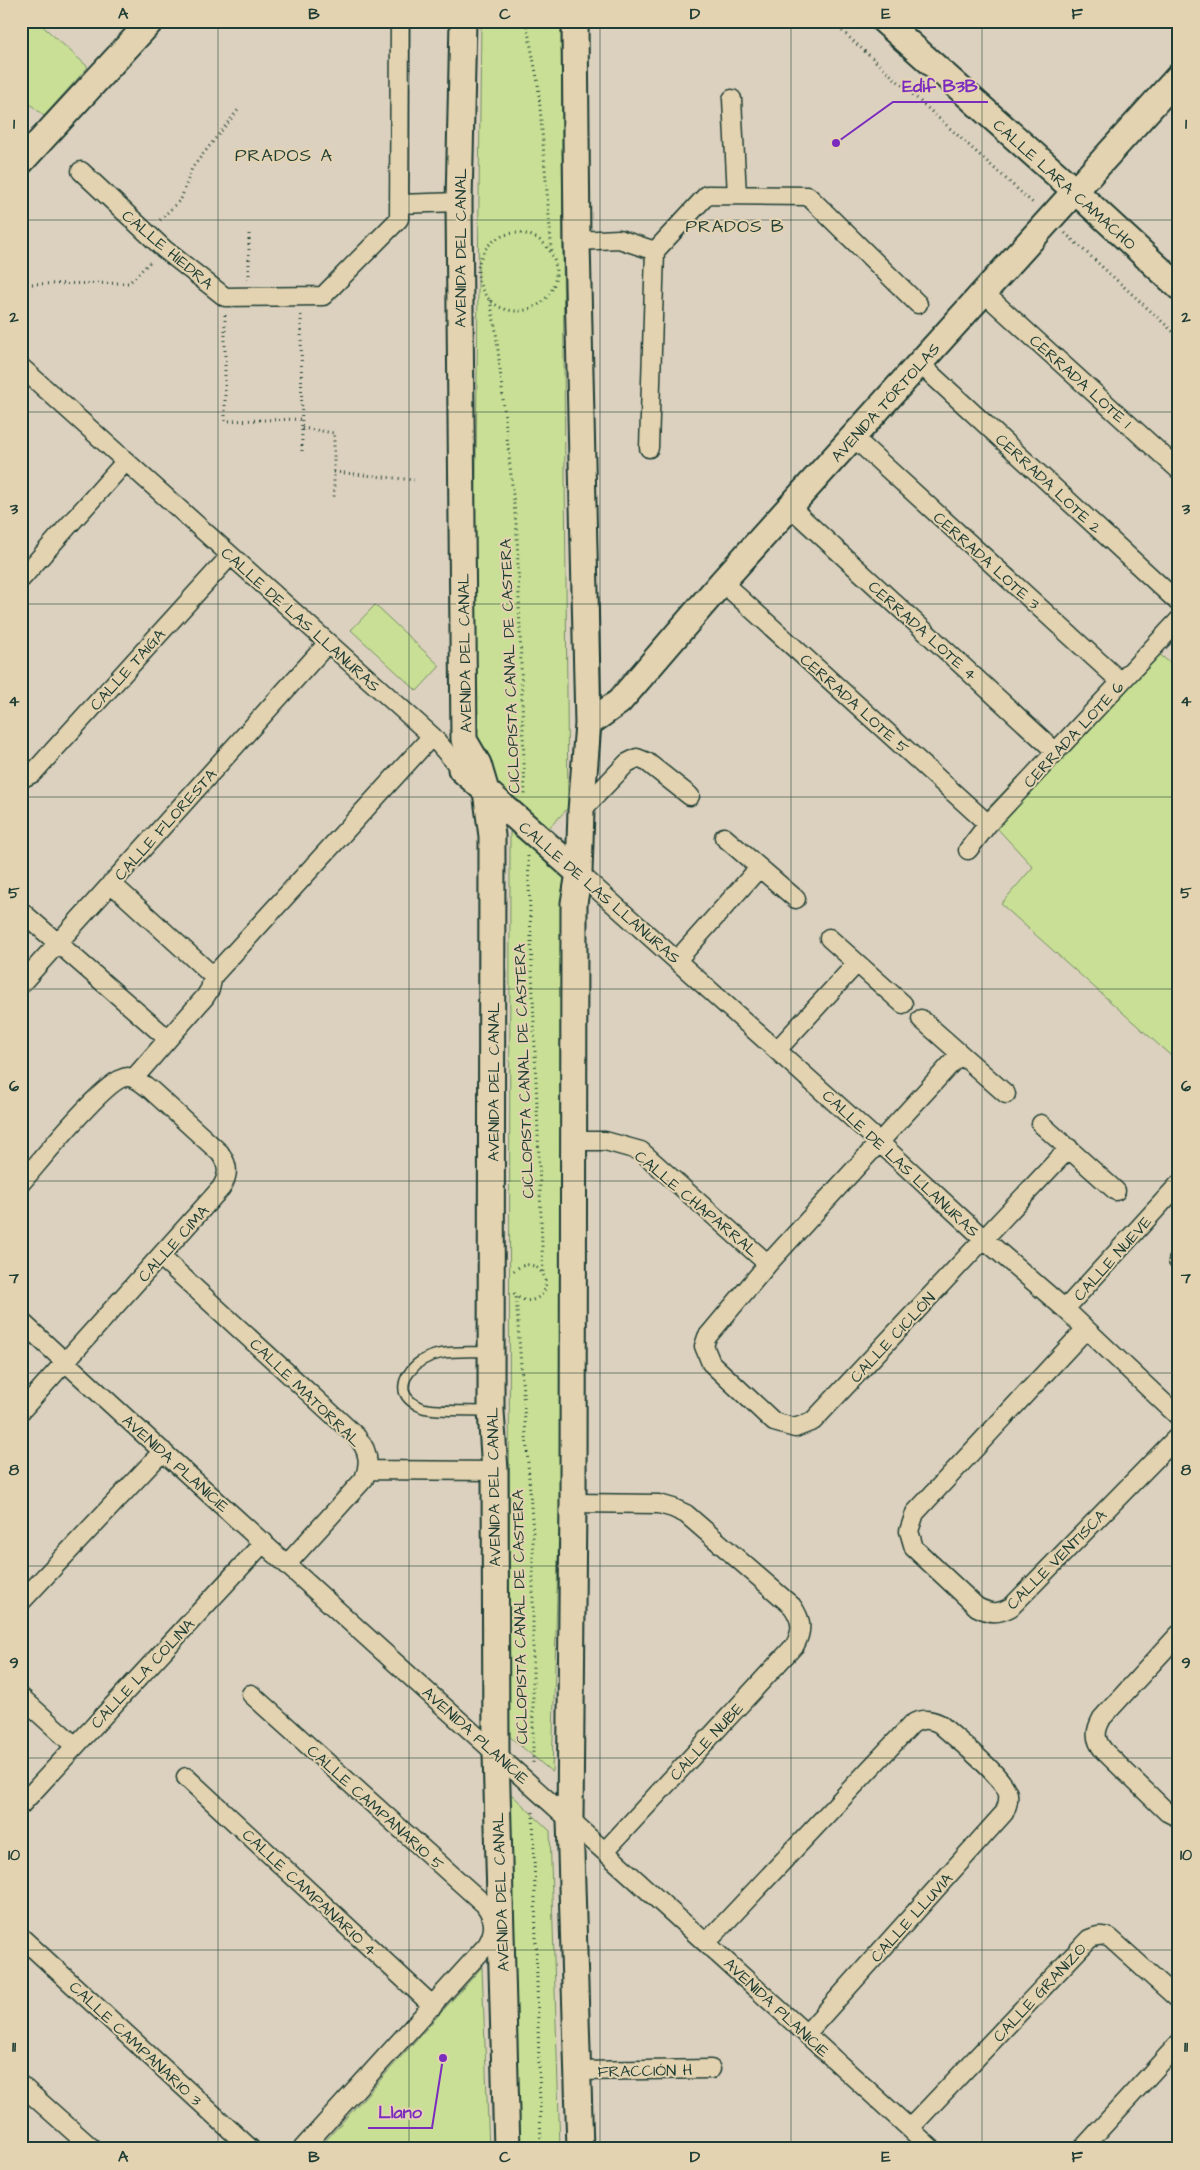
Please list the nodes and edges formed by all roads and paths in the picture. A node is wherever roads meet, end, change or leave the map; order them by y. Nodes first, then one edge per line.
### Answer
1 (151, 21) edge
2 (400, 21) edge
3 (463, 21) edge
4 (526, 21) edge
5 (575, 21) edge
6 (831, 21) edge
7 (884, 21) edge
8 (1179, 76) edge
9 (732, 99) dead end
10 (238, 110) dead end
11 (21, 162) edge
12 (81, 171) dead end
13 (1074, 190) junction
14 (737, 196) junction
15 (459, 202) junction
16 (399, 204) junction
17 (1049, 218) junction
18 (147, 233) junction
19 (249, 234) dead end
20 (577, 240) junction
21 (164, 248) junction
22 (655, 251) junction
23 (552, 253) junction
24 (22, 284) edge
25 (1179, 287) edge
26 (983, 292) junction
27 (250, 296) junction
28 (225, 297) junction
29 (300, 298) junction
30 (490, 300) junction
31 (918, 304) dead end
32 (1179, 337) edge
33 (919, 363) junction
34 (24, 374) edge
35 (302, 419) junction
36 (302, 428) junction
37 (853, 437) junction
38 (649, 448) dead end
39 (302, 452) dead end
40 (126, 461) junction
41 (1179, 470) edge
42 (334, 472) junction
43 (414, 480) dead end
44 (334, 498) dead end
45 (790, 507) junction
46 (230, 556) junction
47 (21, 579) edge
48 (722, 582) junction
49 (1179, 604) edge
50 (1179, 620) edge
51 (327, 644) junction
52 (1121, 682) junction
53 (588, 724) junction
54 (432, 736) junction
55 (1056, 752) junction
56 (461, 769) joint
57 (21, 779) edge
58 (486, 792) junction
59 (690, 796) dead end
60 (581, 811) junction
61 (988, 824) junction
62 (526, 827) junction
63 (724, 837) dead end
64 (968, 850) dead end
65 (759, 868) junction
66 (578, 873) junction
67 (111, 883) junction
68 (796, 899) dead end
69 (21, 911) edge
70 (829, 938) dead end
71 (57, 944) junction
72 (677, 960) junction
73 (857, 963) junction
74 (213, 976) junction
75 (21, 984) edge
76 (903, 1004) dead end
77 (920, 1019) dead end
78 (168, 1039) junction
79 (777, 1050) junction
80 (960, 1054) junction
81 (134, 1078) junction
82 (1006, 1094) dead end
83 (1041, 1124) dead end
84 (574, 1141) junction
85 (879, 1142) junction
86 (1069, 1148) junction
87 (21, 1183) edge
88 (1179, 1184) edge
89 (1116, 1191) dead end
90 (984, 1239) junction
91 (161, 1257) junction
92 (768, 1264) junction
93 (543, 1273) junction
94 (512, 1274) dead end
95 (512, 1291) dead end
96 (516, 1296) junction
97 (1065, 1309) junction
98 (21, 1320) edge
99 (1085, 1330) junction
100 (491, 1352) junction
101 (66, 1362) junction
102 (21, 1411) edge
103 (491, 1411) junction
104 (1179, 1417) edge
105 (795, 1428) joint
106 (1179, 1435) edge
107 (163, 1451) junction
108 (368, 1470) junction
109 (494, 1471) junction
110 (573, 1503) junction
111 (264, 1542) junction
112 (287, 1564) junction
113 (21, 1602) edge
114 (1179, 1634) edge
115 (251, 1694) dead end
116 (21, 1697) edge
117 (76, 1746) junction
118 (496, 1754) junction
119 (186, 1777) dead end
120 (534, 1787) junction
121 (21, 1805) edge
122 (1179, 1818) edge
123 (570, 1820) junction
124 (604, 1851) junction
125 (21, 1937) edge
126 (707, 1942) junction
127 (1179, 2000) edge
128 (433, 2006) junction
129 (806, 2034) junction
130 (1179, 2042) edge
131 (711, 2069) dead end
132 (578, 2071) junction
133 (21, 2085) edge
134 (910, 2128) junction
135 (93, 2149) edge
136 (251, 2149) edge
137 (302, 2149) edge
138 (507, 2149) edge
139 (541, 2149) edge
140 (580, 2149) edge
141 (932, 2149) edge
142 (1082, 2149) edge

1 - 11 main road
2 - 16 street, CALLE HIEDRA
3 - 15 main road, AVENIDA DEL CANAL
4 - 23 path
5 - 20 main road
6 - 17 path
7 - 13 main road, CALLE LARA CAMACHO
8 - 13 main road, AVENIDA TÓRTOLAS
9 - 14 street
10 - 18 path
12 - 18 street, CALLE HIEDRA
13 - 17 main road, AVENIDA TÓRTOLAS
13 - 25 main road, CALLE LARA CAMACHO
14 - 22 street
14 - 31 street
15 - 16 street
15 - 58 main road, AVENIDA DEL CANAL
16 - 29 street, CALLE HIEDRA
17 - 26 main road, AVENIDA TÓRTOLAS
17 - 32 path
18 - 21 street, CALLE HIEDRA
19 - 27 path
20 - 22 street
20 - 53 main road
21 - 24 path
21 - 28 street, CALLE HIEDRA
22 - 38 street
23 - 30 path
23 - 30 path, CICLOPISTA CANAL DE CASTERA
26 - 33 main road, AVENIDA TÓRTOLAS
26 - 41 street, CERRADA LOTE 1
27 - 28 street, CALLE HIEDRA
27 - 29 street, CALLE HIEDRA
28 - 35 path
29 - 35 path
30 - 62 path, CICLOPISTA CANAL DE CASTERA
33 - 37 main road, AVENIDA TÓRTOLAS
33 - 49 street, CERRADA LOTE 2
34 - 40 street, CALLE DE LAS LLANURAS
35 - 36 path
36 - 39 path
36 - 42 path
37 - 45 main road, AVENIDA TÓRTOLAS
37 - 52 street, CERRADA LOTE 3
40 - 46 street, CALLE DE LAS LLANURAS
40 - 47 street
42 - 43 path
42 - 44 path
45 - 48 main road, AVENIDA TÓRTOLAS
45 - 55 street, CERRADA LOTE 4
46 - 51 street, CALLE DE LAS LLANURAS
46 - 57 street, CALLE TAIGA
48 - 53 main road, AVENIDA TÓRTOLAS
48 - 61 street, CERRADA LOTE 5
50 - 52 street, CERRADA LOTE 6
51 - 54 street, CALLE DE LAS LLANURAS
51 - 67 street, CALLE FLORESTA
52 - 55 street, CERRADA LOTE 6
53 - 60 main road
54 - 56 street, CALLE DE LAS LLANURAS
54 - 74 street
55 - 61 street, CERRADA LOTE 6
56 - 58 main road, CALLE DE LAS LLANURAS
58 - 62 main road, CALLE DE LAS LLANURAS
58 - 100 main road, AVENIDA DEL CANAL
59 - 60 street
60 - 66 main road
61 - 64 street, CERRADA LOTE 6
62 - 66 main road, CALLE DE LAS LLANURAS
62 - 93 path, CICLOPISTA CANAL DE CASTERA
63 - 65 street
65 - 68 street
65 - 72 street
66 - 72 street, CALLE DE LAS LLANURAS
66 - 84 main road
67 - 71 street
67 - 74 street, CALLE FLORESTA
69 - 71 street
70 - 73 street
71 - 75 street
71 - 78 street
72 - 79 street, CALLE DE LAS LLANURAS
73 - 76 street
73 - 79 street
74 - 78 street
77 - 80 street
78 - 81 street
79 - 85 street, CALLE DE LAS LLANURAS
80 - 82 street
80 - 85 street
81 - 87 street
81 - 91 street, CALLE CIMA
83 - 86 street
84 - 92 street, CALLE CHAPARRAL
84 - 110 main road
85 - 90 street, CALLE DE LAS LLANURAS
85 - 92 street
86 - 89 street
86 - 90 street, CALLE CICLÓN
88 - 97 street, CALLE NUEVE
90 - 97 street, CALLE DE LAS LLANURAS
90 - 105 street, CALLE CICLÓN
91 - 101 street, CALLE CIMA
91 - 108 street, CALLE MATORRAL
92 - 105 street, CALLE CHAPARRAL
93 - 94 path
93 - 96 path, CICLOPISTA CANAL DE CASTERA
95 - 96 path
96 - 120 path, CICLOPISTA CANAL DE CASTERA
97 - 99 street, CALLE DE LAS LLANURAS
98 - 101 street, AVENIDA PLANICIE
99 - 104 street, CALLE DE LAS LLANURAS
99 - 106 street, CALLE VENTISCA
100 - 103 main road, AVENIDA DEL CANAL
100 - 103 lane
101 - 102 street, CALLE CIMA
101 - 107 street, AVENIDA PLANICIE
103 - 109 main road, AVENIDA DEL CANAL
107 - 111 street, AVENIDA PLANICIE
107 - 113 street
108 - 109 street
108 - 112 street
109 - 118 main road, AVENIDA DEL CANAL
110 - 123 main road
110 - 124 street, CALLE NUBE
111 - 112 street, AVENIDA PLANICIE
111 - 117 street, CALLE LA COLINA
112 - 118 street, AVENIDA PLANICIE
114 - 122 street
115 - 128 street, CALLE CAMPANARIO 5
116 - 117 street
117 - 121 street, CALLE LA COLINA
118 - 120 street, AVENIDA PLANICIE
118 - 138 main road, AVENIDA DEL CANAL
119 - 128 street, CALLE CAMPANARIO 4
120 - 123 street, AVENIDA PLANICIE
120 - 139 path, CICLOPISTA CANAL DE CASTERA
123 - 124 street, AVENIDA PLANICIE
123 - 132 main road
124 - 126 street, AVENIDA PLANICIE
125 - 136 street, CALLE CAMPANARIO 3
126 - 129 street, AVENIDA PLANICIE
126 - 129 street, CALLE LLUVIA
127 - 134 street, CALLE GRANIZO
128 - 137 street
129 - 134 street, AVENIDA PLANICIE
130 - 142 street
131 - 132 street, FRACCIÓN H
132 - 140 main road
133 - 135 street
134 - 141 street, AVENIDA PLANICIE

